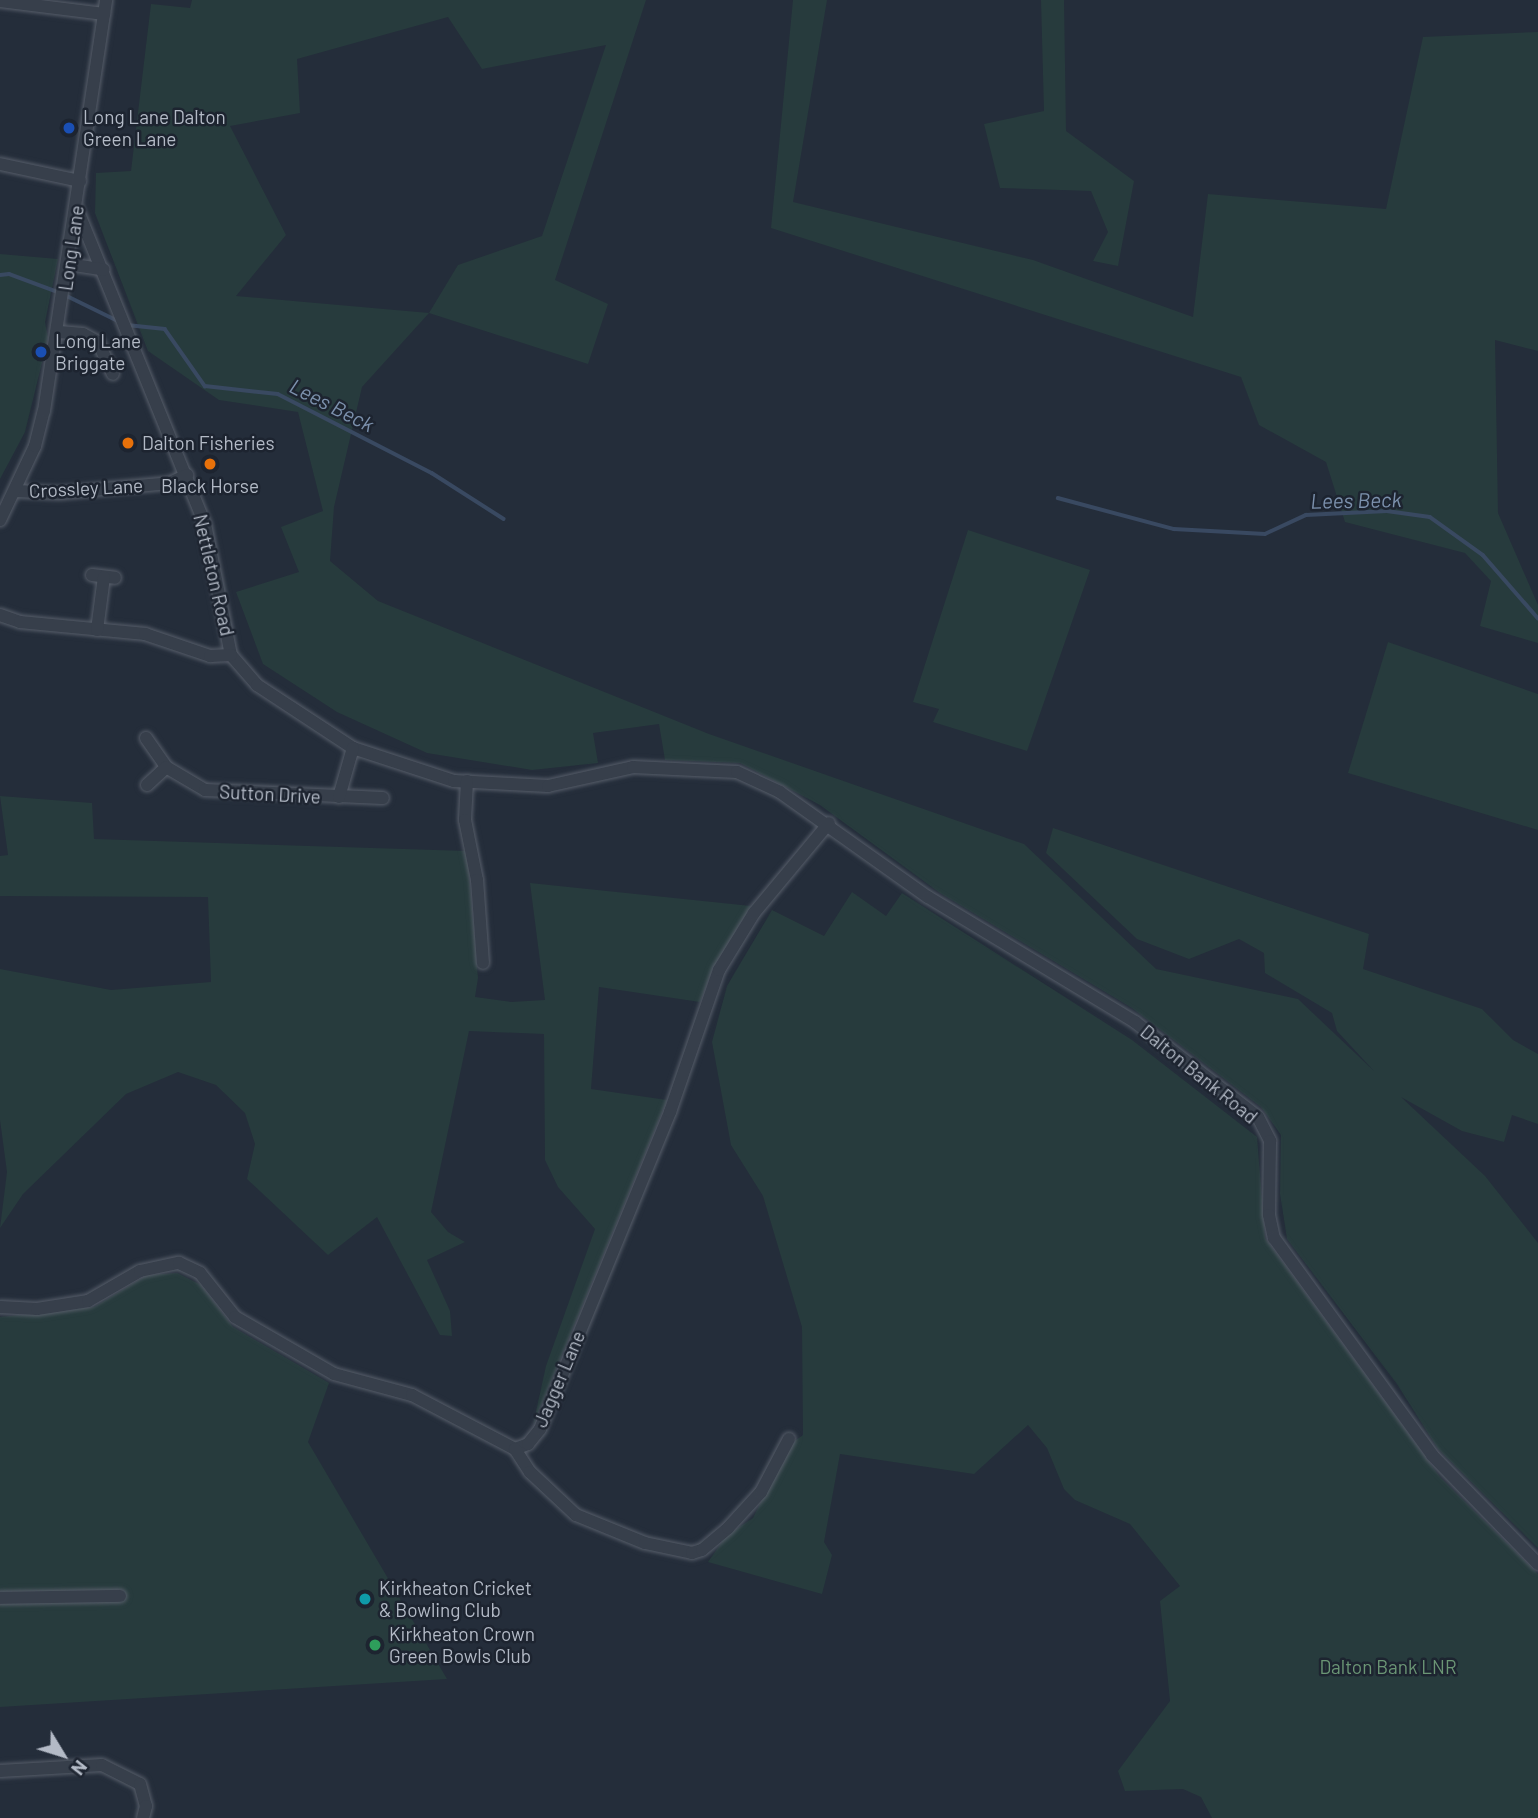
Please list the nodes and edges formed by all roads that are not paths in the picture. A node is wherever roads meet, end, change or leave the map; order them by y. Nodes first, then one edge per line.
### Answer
1 (106, 0) edge
2 (2, 1) edge
3 (104, 14) junction
4 (0, 164) edge
5 (80, 181) junction
6 (78, 209) junction
7 (67, 270) junction
8 (104, 270) junction
9 (59, 332) junction
10 (113, 374) dead end
11 (187, 475) junction
12 (16, 491) junction
13 (0, 520) edge
14 (104, 577) dead end
15 (0, 615) edge
16 (97, 630) junction
17 (231, 654) junction
18 (146, 738) dead end
19 (353, 748) junction
20 (166, 767) junction
21 (467, 781) junction
22 (147, 785) dead end
23 (339, 797) junction
24 (383, 798) dead end
25 (829, 823) junction
26 (483, 963) dead end
27 (0, 1307) edge
28 (789, 1439) dead end
29 (515, 1449) junction
30 (1538, 1564) edge
31 (120, 1596) dead end
32 (0, 1598) edge
33 (0, 1771) edge
34 (143, 1818) edge

1 - 3 street, Long Lane
2 - 3 street
3 - 5 street, Long Lane
4 - 5 street
5 - 6 street, Long Lane
6 - 7 street, Long Lane
6 - 8 street, Nettleton Road
7 - 8 street
7 - 9 street, Long Lane
8 - 11 street, Nettleton Road
9 - 10 street
9 - 12 street, Long Lane
11 - 12 street, Crossley Lane
11 - 17 street, Nettleton Road
12 - 13 street, Crossley Lane
14 - 16 street
15 - 16 street
16 - 17 street
17 - 19 street, Nettleton Road
18 - 20 street, Sutton Drive
19 - 21 street, Nettleton Road
19 - 23 street, Sutton Drive
20 - 22 street
20 - 23 street, Sutton Drive
21 - 25 street, Nettleton Road
21 - 26 street
23 - 24 street, Sutton Drive
25 - 29 street, Jagger Lane
25 - 30 street, Dalton Bank Road
27 - 29 street
28 - 29 street
31 - 32 street
33 - 34 street

